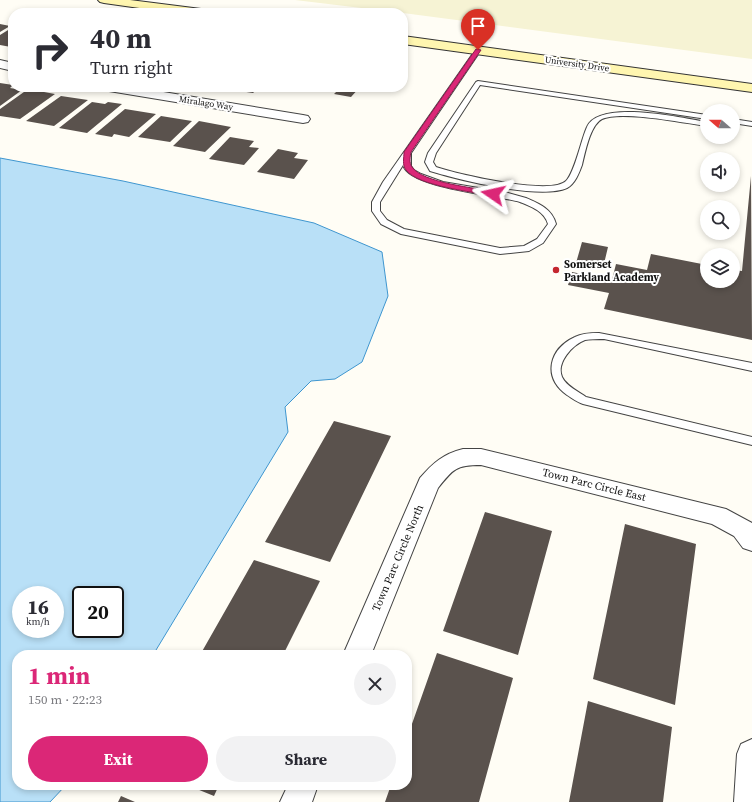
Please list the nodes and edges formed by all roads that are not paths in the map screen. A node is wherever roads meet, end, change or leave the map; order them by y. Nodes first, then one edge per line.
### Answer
1 (104, 0) edge
2 (164, 8) edge
3 (408, 41) edge
4 (478, 50) junction
5 (752, 88) edge
6 (139, 92) edge
7 (700, 117) edge
8 (303, 119) dead end
9 (740, 122) edge
10 (700, 123) edge
11 (752, 124) edge
12 (740, 129) edge
13 (752, 130) edge
14 (408, 152) junction
15 (752, 367) edge
16 (752, 441) edge
17 (444, 465) joint
18 (747, 535) edge
19 (359, 650) edge
20 (752, 754) edge
21 (301, 790) edge
22 (296, 802) edge
23 (750, 802) edge

1 - 2 main road
3 - 4 main road, University Drive
4 - 5 main road, University Drive
4 - 14 lane
6 - 8 street, Miralago Way
7 - 10 lane
9 - 11 lane
12 - 13 lane
14 - 14 lane
15 - 16 lane
17 - 18 street, Town Parc Circle East
17 - 19 street, Town Parc Circle North
20 - 23 street
21 - 22 street

